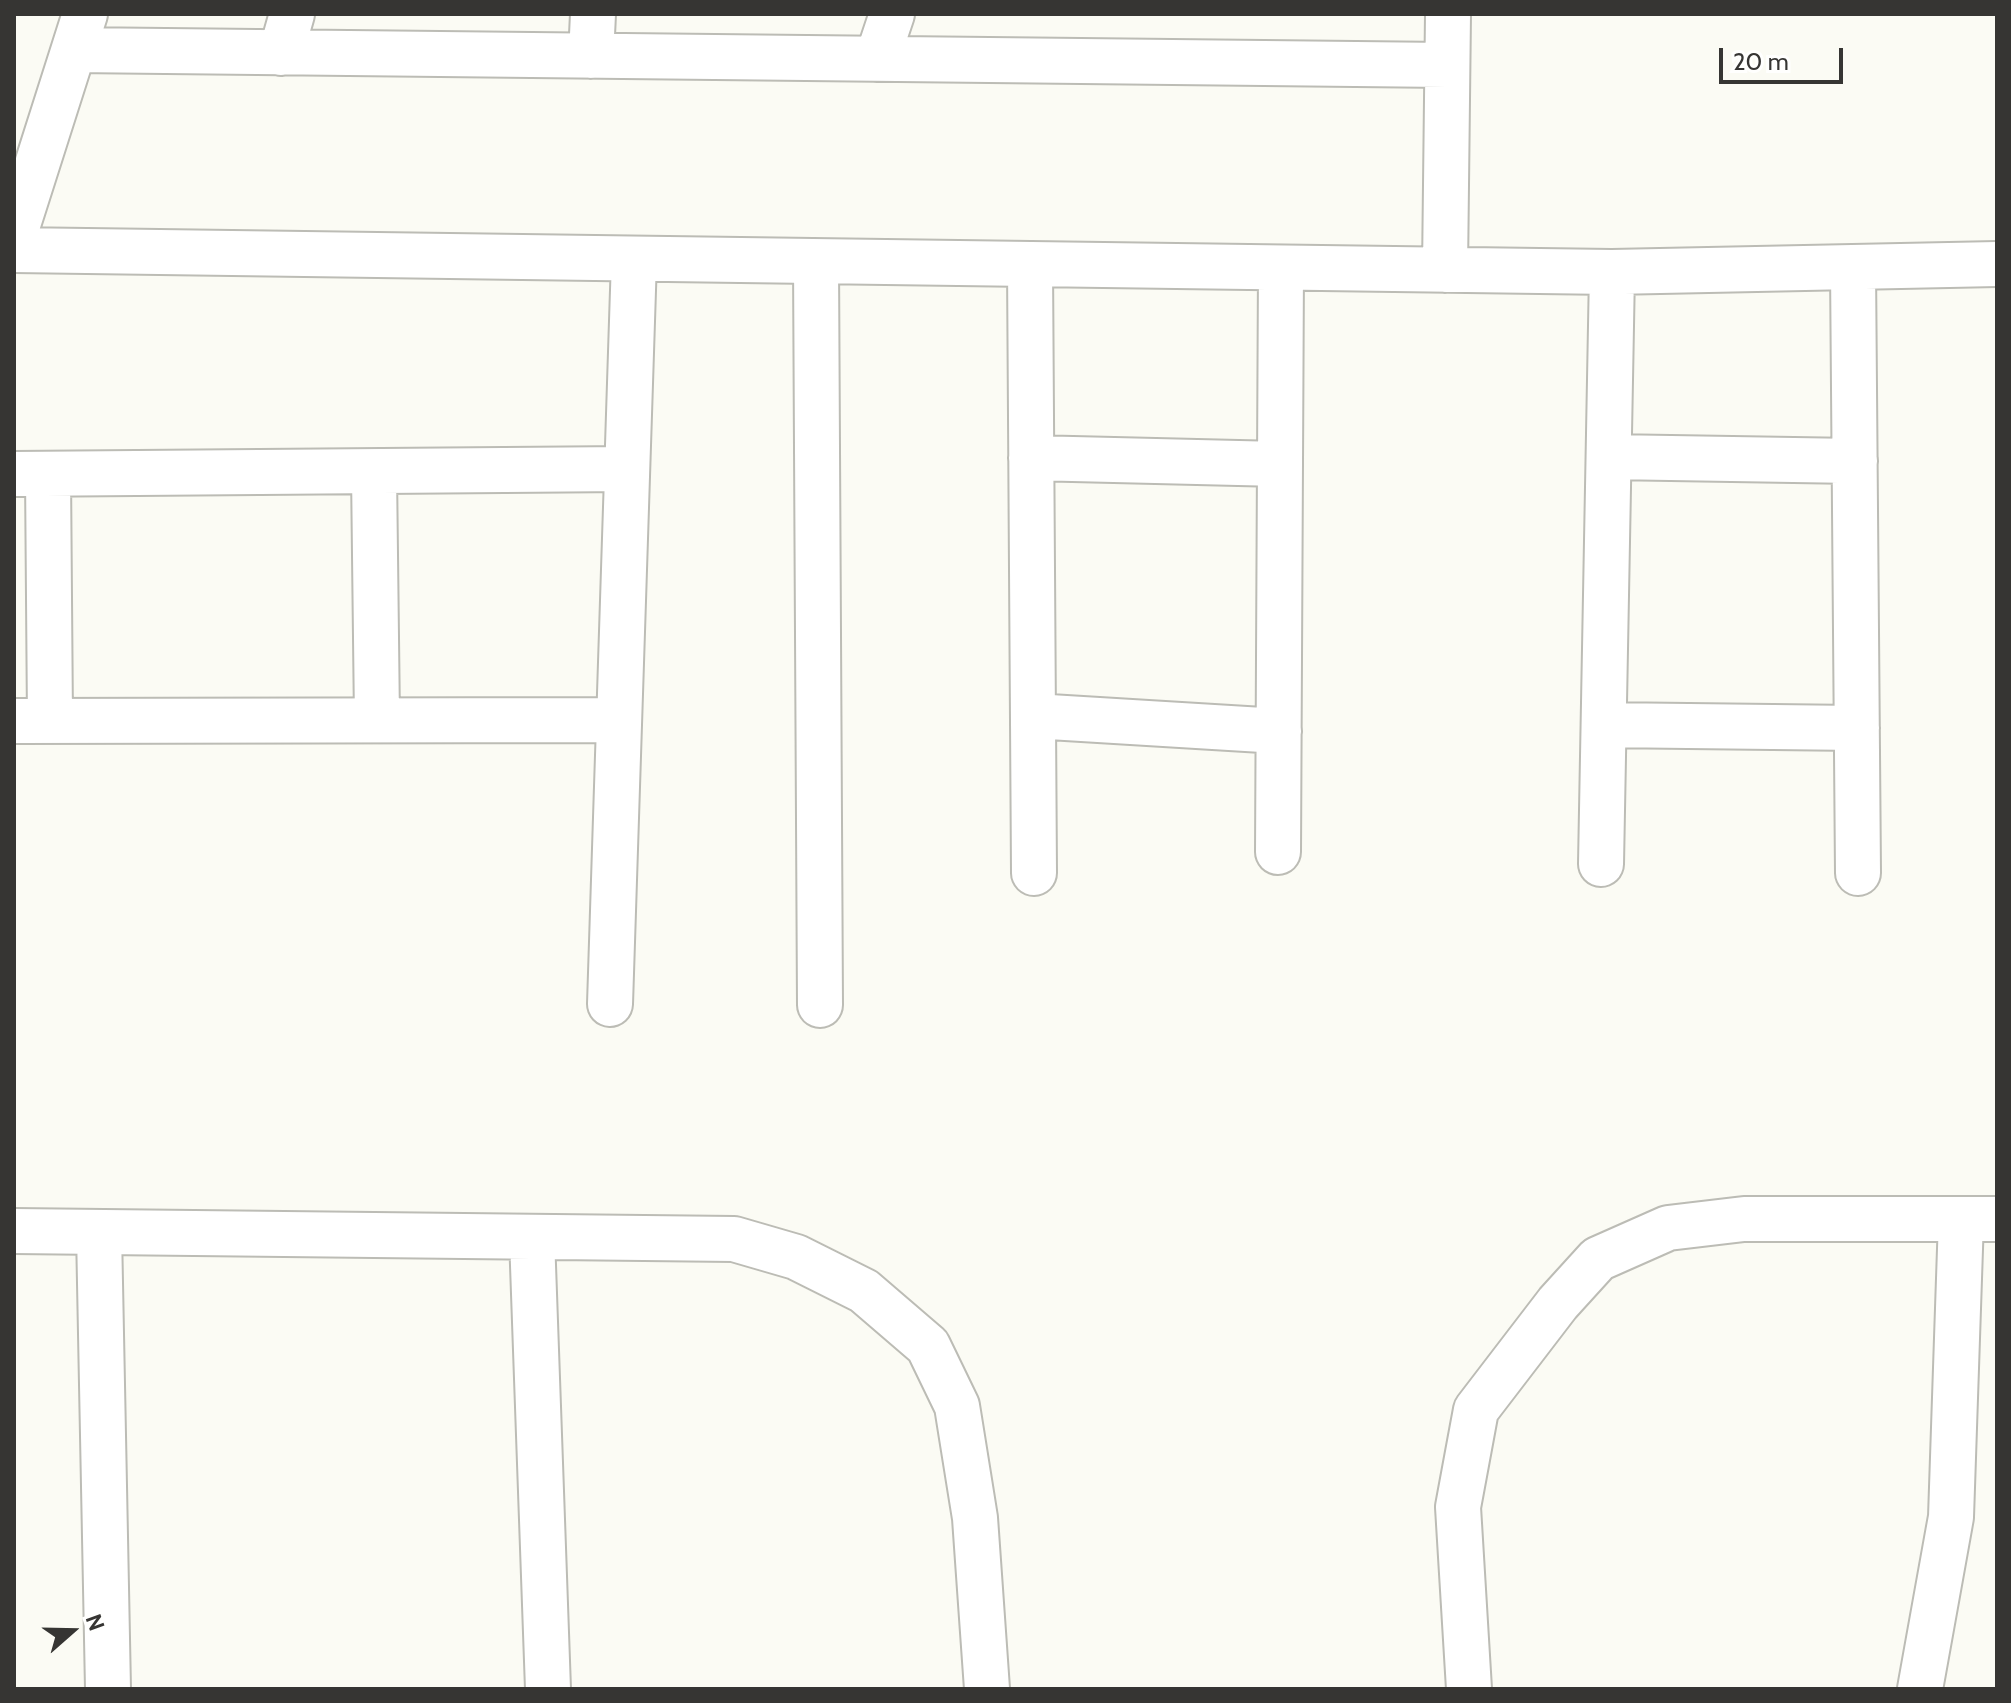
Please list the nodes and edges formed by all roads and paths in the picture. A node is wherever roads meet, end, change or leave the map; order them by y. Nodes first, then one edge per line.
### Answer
1 (892, 14) edge
2 (1448, 14) edge
3 (79, 32) edge
4 (286, 34) edge
5 (592, 35) edge
6 (877, 59) junction
7 (1447, 65) junction
8 (14, 237) edge
9 (14, 250) edge
10 (634, 259) junction
11 (816, 262) junction
12 (1997, 264) edge
13 (1030, 265) junction
14 (1853, 267) junction
15 (1281, 268) junction
16 (1445, 270) junction
17 (1612, 272) junction
18 (1609, 457) junction
19 (1031, 458) junction
20 (1855, 461) junction
21 (1280, 464) junction
22 (627, 469) junction
23 (374, 472) junction
24 (31, 474) edge
25 (1033, 716) junction
26 (377, 720) junction
27 (619, 720) junction
28 (32, 721) edge
29 (1604, 725) junction
30 (1857, 728) junction
31 (1279, 731) junction
32 (1278, 852) dead end
33 (1601, 864) dead end
34 (1034, 873) dead end
35 (1858, 873) dead end
36 (610, 1004) dead end
37 (820, 1005) dead end
38 (1979, 1219) edge
39 (14, 1231) edge
40 (99, 1232) junction
41 (532, 1237) junction
42 (108, 1689) edge
43 (548, 1689) edge
44 (987, 1689) edge
45 (1469, 1689) edge
46 (1920, 1689) edge

1 - 6 street
2 - 7 street
3 - 4 street
3 - 8 street
4 - 5 street
5 - 6 street
6 - 7 street
7 - 16 street
9 - 10 street
10 - 11 street
10 - 22 street
11 - 13 street
11 - 37 street
12 - 14 street
13 - 15 street
13 - 19 street
14 - 17 street
14 - 20 street
15 - 16 street
15 - 21 street
16 - 17 street
17 - 18 street
18 - 20 street
18 - 29 street
19 - 21 street
19 - 25 street
20 - 30 street
21 - 31 street
22 - 23 street
22 - 27 street
23 - 24 street
23 - 26 street
24 - 28 street
25 - 31 street
25 - 34 street
26 - 27 street
26 - 28 street
27 - 36 street
29 - 30 street
29 - 33 street
30 - 35 street
31 - 32 street
38 - 45 street
38 - 46 street
39 - 40 street
40 - 41 street
40 - 42 street
41 - 43 street
41 - 44 street

